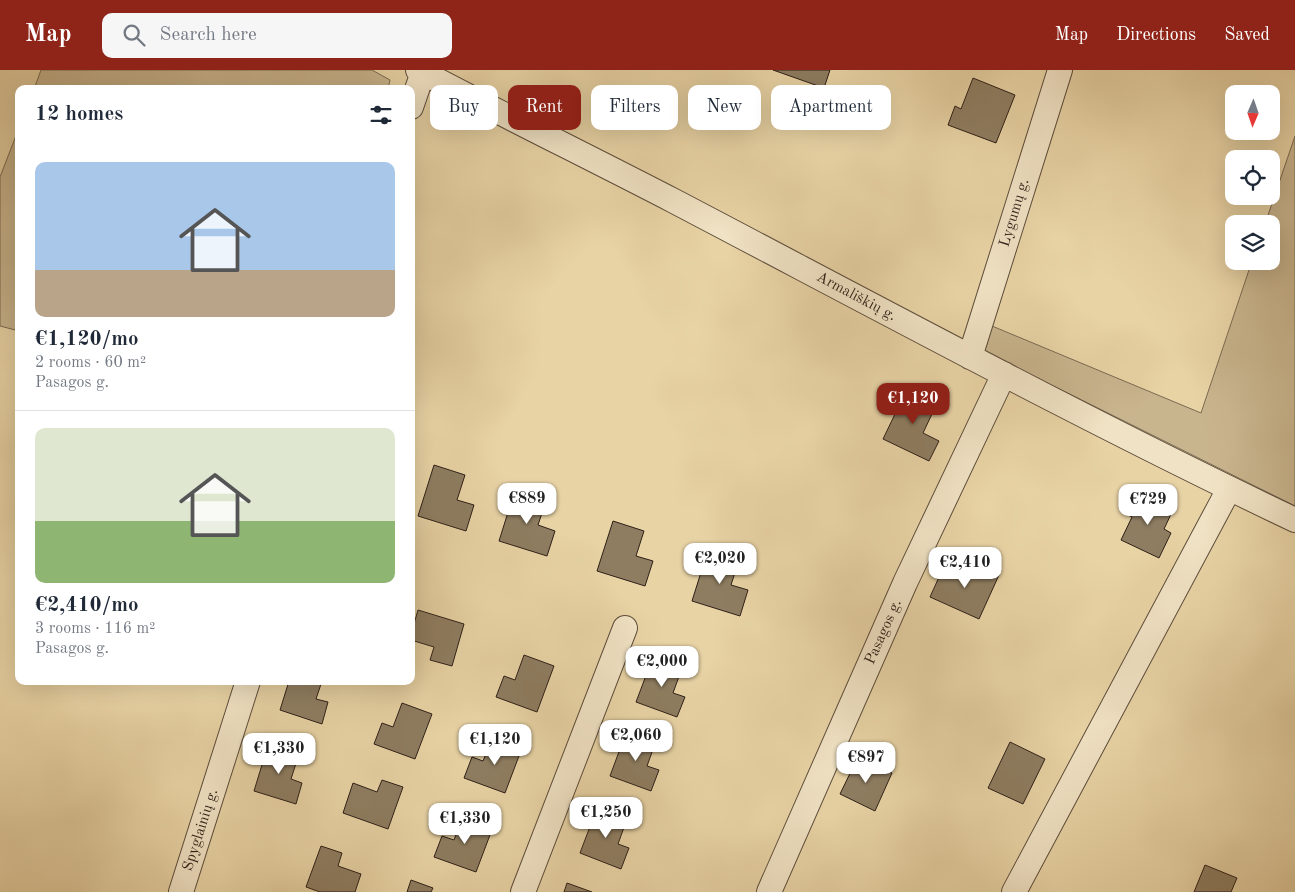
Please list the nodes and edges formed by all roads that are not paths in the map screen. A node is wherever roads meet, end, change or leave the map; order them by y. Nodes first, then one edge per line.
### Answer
1 (1060, 70) edge
2 (420, 71) edge
3 (415, 91) edge
4 (970, 356) junction
5 (1004, 374) junction
6 (1230, 489) junction
7 (1295, 520) edge
8 (625, 628) dead end
9 (247, 685) edge
10 (181, 892) edge
11 (523, 892) edge
12 (769, 892) edge
13 (1014, 892) edge

1 - 4 street, Lygumų g.
2 - 3 street
2 - 4 street, Armališkių g.
4 - 5 street, Armališkių g.
5 - 6 street, Armališkių g.
5 - 12 street, Pasagos g.
6 - 7 street, Armališkių g.
6 - 13 street
8 - 11 street
9 - 10 street, Spyglainių g.

